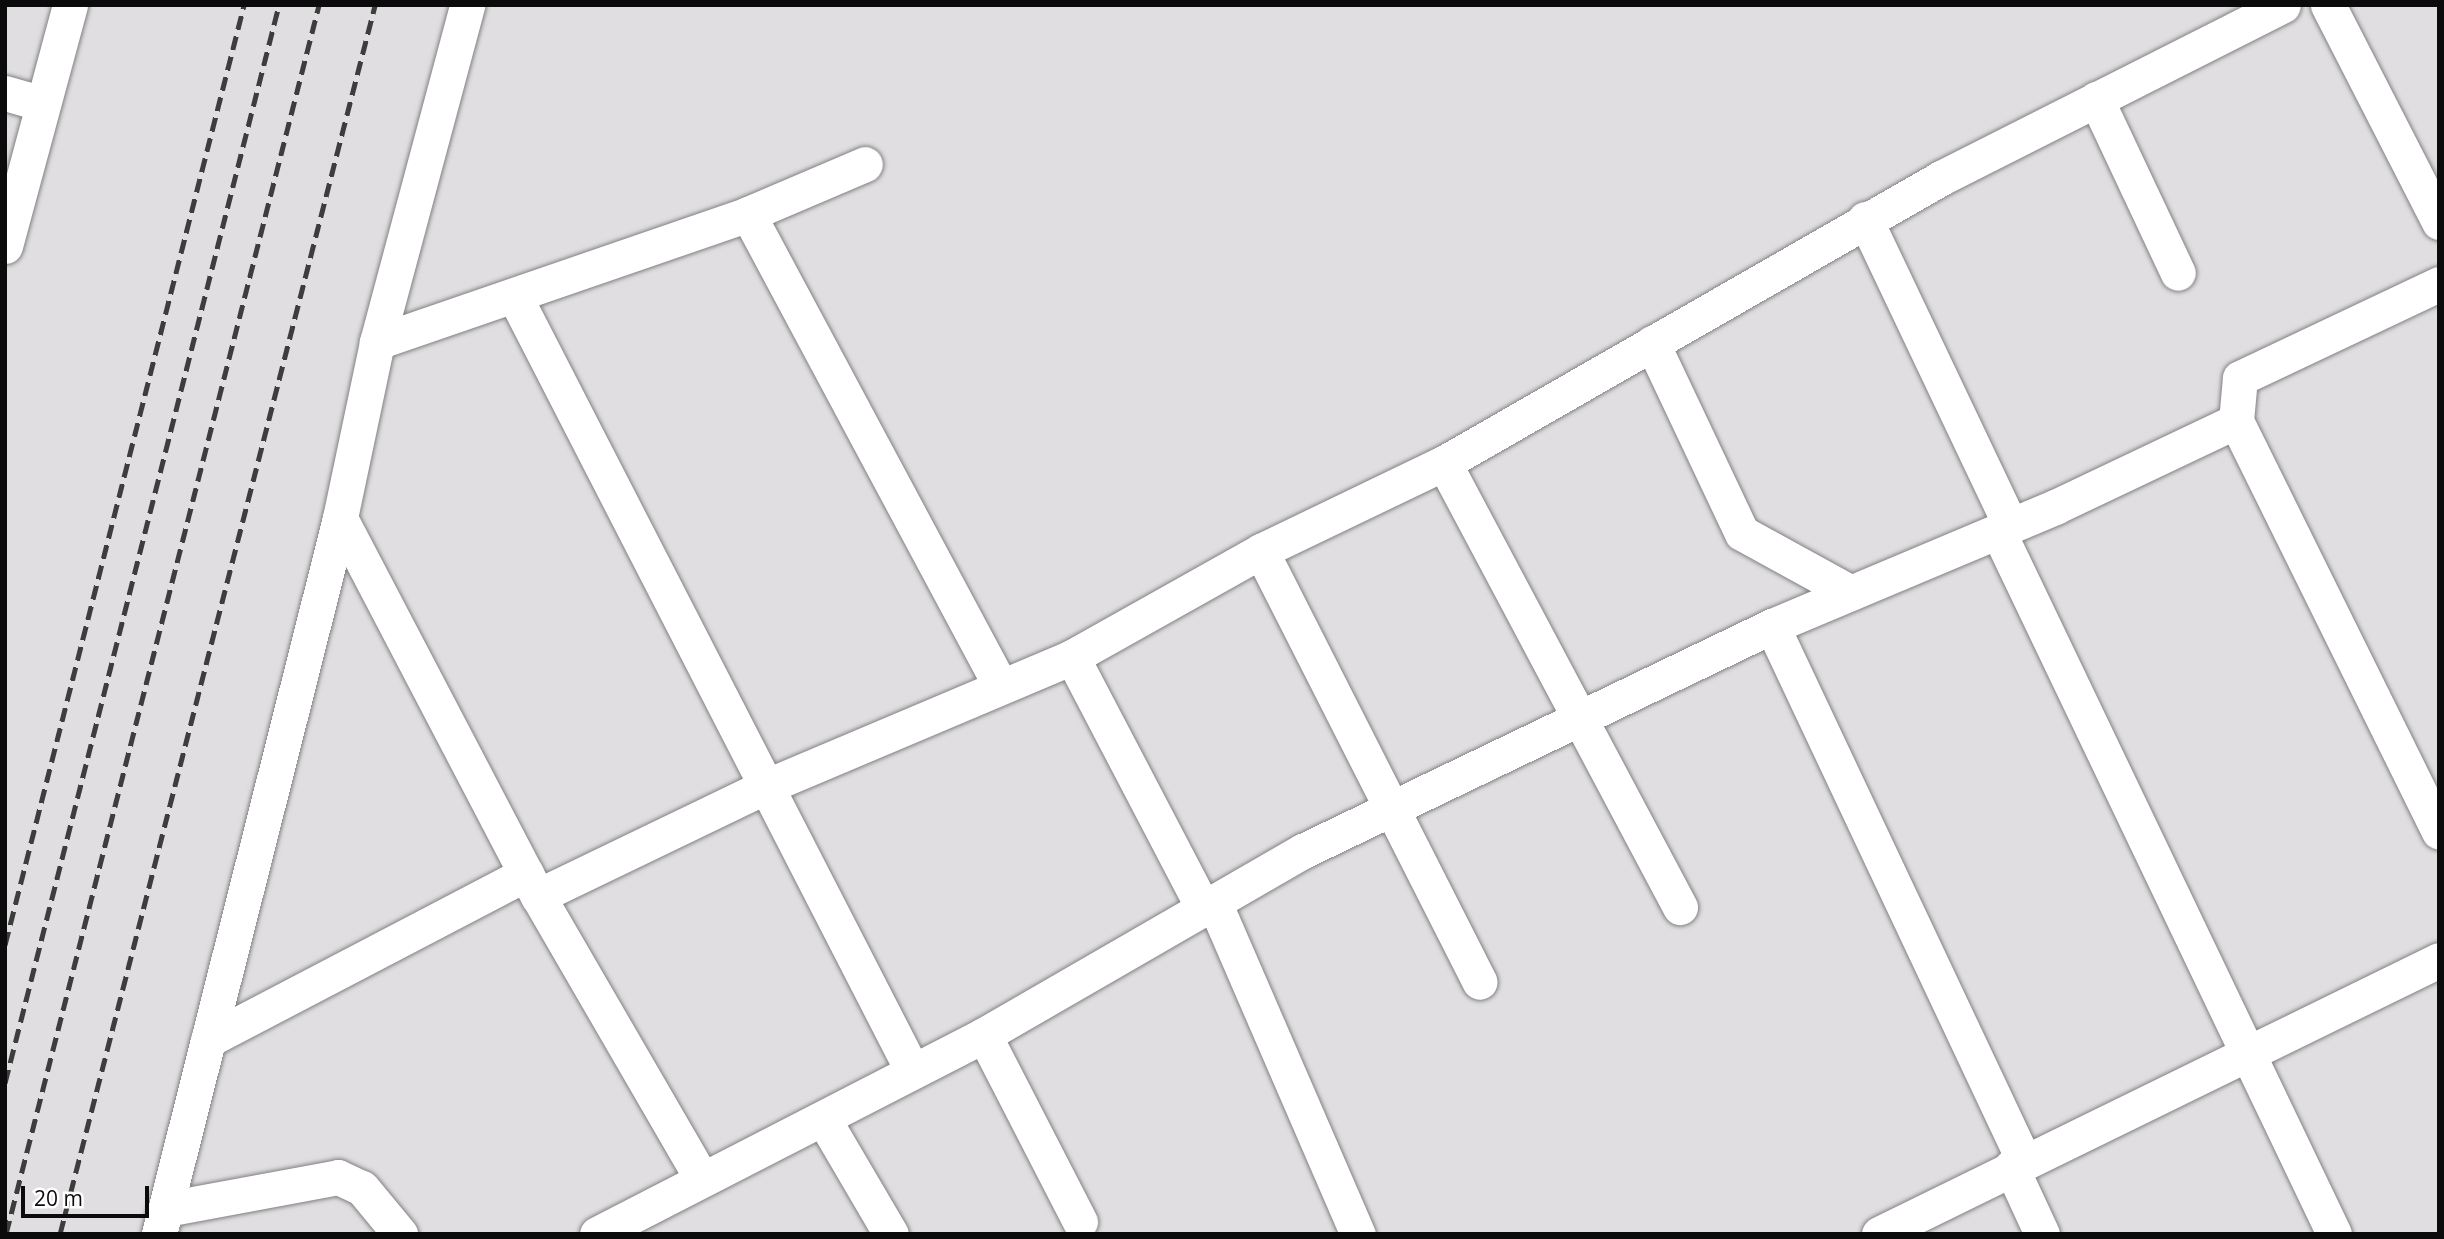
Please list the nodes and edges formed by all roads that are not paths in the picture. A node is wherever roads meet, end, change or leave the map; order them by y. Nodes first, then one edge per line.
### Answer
1 (70, 5) edge
2 (467, 5) edge
3 (2283, 5) edge
4 (2328, 5) edge
5 (5, 93) edge
6 (2096, 99) junction
7 (40, 103) junction
8 (865, 164) dead end
9 (748, 214) junction
10 (1866, 219) junction
11 (2439, 222) edge
12 (5, 246) edge
13 (2178, 273) dead end
14 (2439, 285) edge
15 (515, 298) junction
16 (377, 342) junction
17 (1652, 343) junction
18 (2236, 421) junction
19 (1444, 463) junction
20 (340, 518) junction
21 (2004, 528) junction
22 (1261, 551) junction
23 (1851, 593) junction
24 (1772, 626) junction
25 (1072, 657) junction
26 (999, 683) junction
27 (1582, 715) junction
28 (767, 786) junction
29 (1392, 807) junction
30 (2439, 831) edge
31 (532, 885) junction
32 (1208, 905) junction
33 (1680, 907) dead end
34 (2439, 960) edge
35 (1480, 982) dead end
36 (984, 1035) junction
37 (208, 1040) junction
38 (2242, 1051) junction
39 (911, 1068) junction
40 (824, 1120) junction
41 (2017, 1164) junction
42 (702, 1179) junction
43 (162, 1222) edge
44 (1080, 1222) dead end
45 (400, 1234) edge
46 (597, 1234) edge
47 (891, 1234) edge
48 (1358, 1234) edge
49 (1879, 1234) edge
50 (2042, 1234) edge
51 (2334, 1234) edge

1 - 7 street
2 - 16 street
3 - 6 street
4 - 11 street
5 - 7 street
6 - 10 street
6 - 13 street
7 - 12 street
8 - 9 street
9 - 15 street
9 - 26 street
10 - 17 street
10 - 21 street
14 - 18 street
15 - 16 street
15 - 28 street
16 - 20 street
17 - 19 street
17 - 23 street
18 - 21 street
18 - 30 street
19 - 22 street
19 - 27 street
20 - 31 street
20 - 37 street
21 - 23 street
21 - 38 street
22 - 25 street
22 - 29 street
23 - 24 street
24 - 27 street
24 - 41 street
25 - 26 street
25 - 32 street
26 - 28 street
27 - 29 street
27 - 33 street
28 - 31 street
28 - 39 street
29 - 32 street
29 - 35 street
31 - 37 street
31 - 42 street
32 - 36 street
32 - 48 street
34 - 38 street
36 - 39 street
36 - 44 street
37 - 43 street
38 - 41 street
38 - 51 street
39 - 40 street
40 - 42 street
40 - 47 street
41 - 49 street
41 - 50 street
42 - 46 street
43 - 45 street

